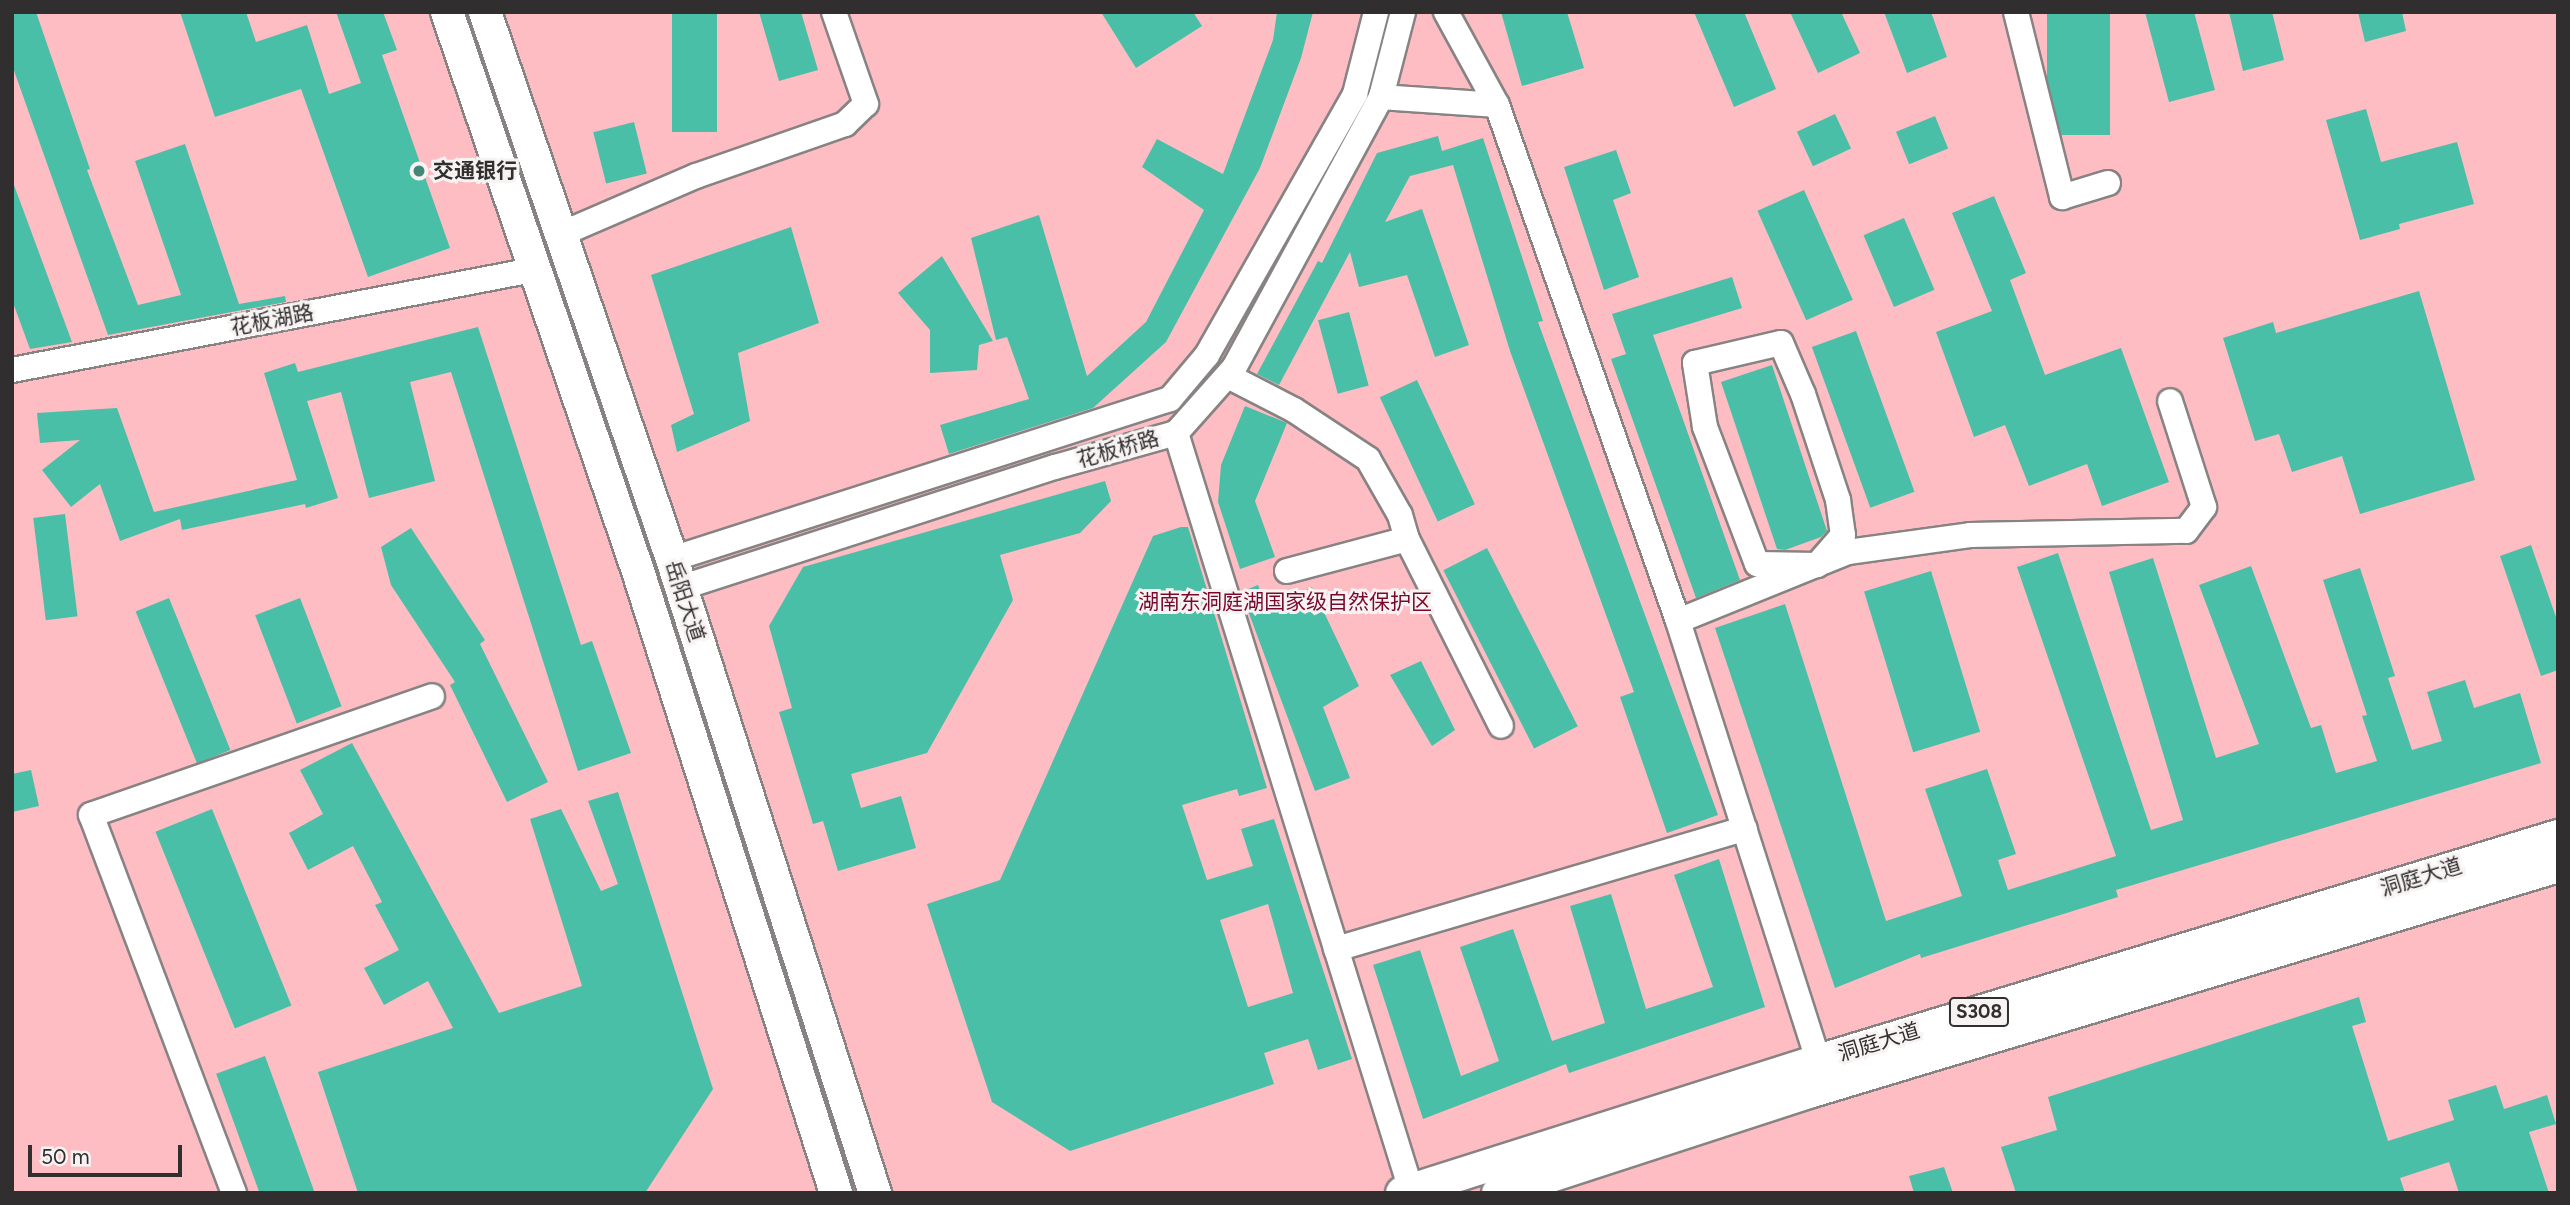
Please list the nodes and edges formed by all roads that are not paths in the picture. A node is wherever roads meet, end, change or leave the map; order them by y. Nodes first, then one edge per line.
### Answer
1 (447, 12) edge
2 (485, 12) edge
3 (834, 12) edge
4 (1376, 12) edge
5 (1403, 12) edge
6 (1446, 12) edge
7 (2016, 12) edge
8 (1381, 97) junction
9 (1497, 105) junction
10 (2108, 183) dead end
11 (559, 235) junction
12 (533, 270) junction
13 (12, 370) edge
14 (1228, 376) junction
15 (2170, 401) dead end
16 (1176, 433) junction
17 (1407, 539) junction
18 (1817, 565) junction
19 (1287, 571) dead end
20 (676, 574) junction
21 (1678, 621) junction
22 (432, 696) dead end
23 (1501, 726) dead end
24 (1745, 829) junction
25 (2558, 836) edge
26 (2558, 866) edge
27 (1336, 949) junction
28 (1818, 1061) junction
29 (880, 1188) edge
30 (1409, 1192) edge
31 (234, 1193) edge
32 (836, 1193) edge
33 (1498, 1193) edge

1 - 12 main road, 岳阳大道
2 - 11 main road, 岳阳大道
3 - 11 street
4 - 20 street, 花板桥路
5 - 8 street, 花板桥路
6 - 9 street
7 - 10 street
8 - 9 street
8 - 14 street, 花板桥路
9 - 21 street
11 - 20 main road, 岳阳大道
12 - 13 street, 花板湖路
12 - 32 main road, 岳阳大道
14 - 16 street, 花板桥路
14 - 17 street
15 - 18 street
16 - 20 street, 花板桥路
16 - 27 street
17 - 19 street
17 - 23 street
18 - 18 street
18 - 21 street
20 - 29 main road, 岳阳大道
21 - 24 street
22 - 31 street
24 - 27 street
24 - 28 street
25 - 28 main road, 洞庭大道 / S308
26 - 33 main road, 洞庭大道 / S308
27 - 30 street
28 - 30 main road, 洞庭大道 / S308

